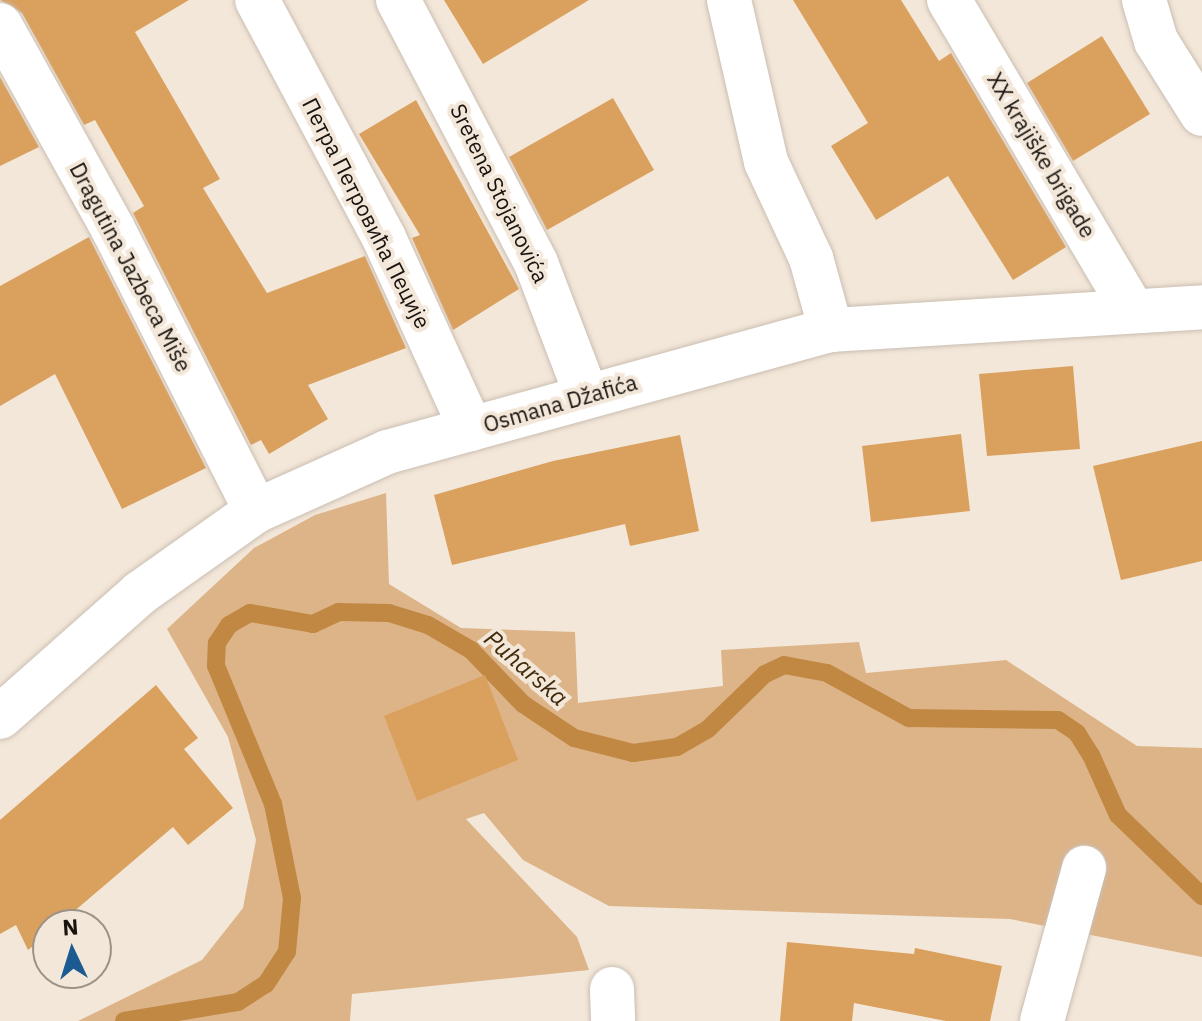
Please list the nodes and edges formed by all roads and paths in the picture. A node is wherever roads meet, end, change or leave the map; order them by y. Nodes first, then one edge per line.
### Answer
1 (257, 0) edge
2 (398, 0) edge
3 (729, 0) edge
4 (949, 0) edge
5 (1144, 0) edge
6 (0, 25) edge
7 (1202, 114) edge
8 (1202, 307) edge
9 (1133, 311) junction
10 (831, 330) junction
11 (586, 394) junction
12 (471, 429) junction
13 (256, 511) junction
14 (0, 717) edge
15 (1084, 868) dead end
16 (1042, 1021) edge

1 - 12 street, Петра Петровића Пеције
2 - 11 street, Sretena Stojanovića
3 - 10 street
4 - 9 street, XX krajiške brigade
5 - 7 street
6 - 13 street, Dragutina Jazbeca Miše
8 - 9 street, Osmana Džafića
9 - 10 street, Osmana Džafića
10 - 11 street, Osmana Džafića
11 - 12 street, Osmana Džafića
12 - 13 street, Osmana Džafića
13 - 14 street, Osmana Džafića
15 - 16 street

